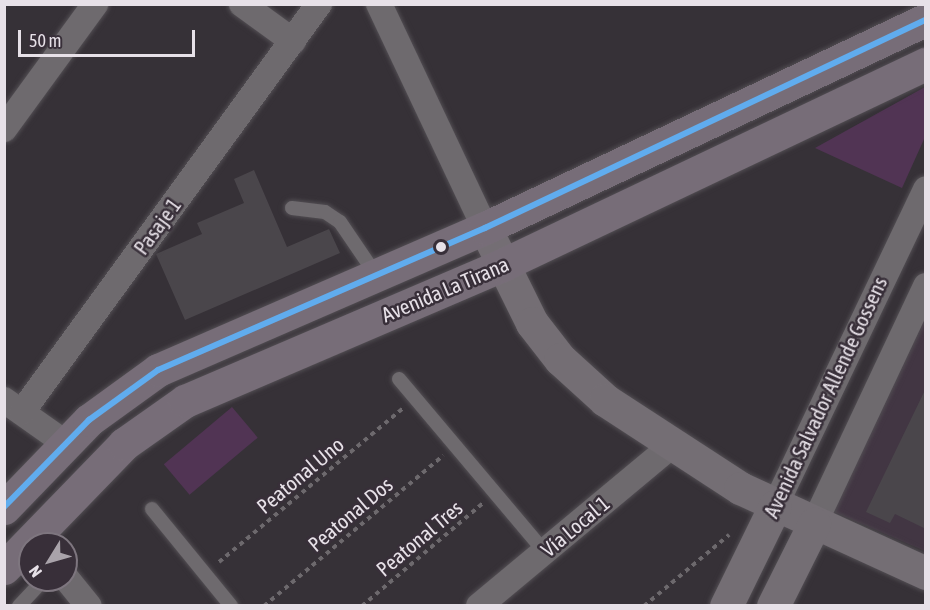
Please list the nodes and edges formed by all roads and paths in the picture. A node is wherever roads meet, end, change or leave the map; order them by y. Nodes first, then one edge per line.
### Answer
1 (94, 4) edge
2 (242, 4) edge
3 (319, 4) edge
4 (379, 4) edge
5 (926, 20) edge
6 (293, 40) junction
7 (926, 64) edge
8 (4, 129) edge
9 (926, 189) edge
10 (292, 208) dead end
11 (485, 228) junction
12 (502, 265) junction
13 (376, 275) junction
14 (926, 286) edge
15 (399, 379) dead end
16 (416, 398) junction
17 (13, 406) edge
18 (65, 443) junction
19 (455, 445) junction
20 (670, 447) junction
21 (495, 493) junction
22 (775, 506) junction
23 (4, 508) edge
24 (152, 509) dead end
25 (814, 524) junction
26 (735, 530) dead end
27 (43, 532) edge
28 (544, 551) junction
29 (18, 556) edge
30 (4, 568) edge
31 (926, 573) edge
32 (205, 574) junction
33 (32, 592) edge
34 (78, 592) edge
35 (19, 606) edge
36 (89, 606) edge
37 (231, 606) edge
38 (264, 606) edge
39 (362, 606) edge
40 (479, 606) edge
41 (644, 606) edge
42 (726, 606) edge
43 (773, 606) edge

1 - 8 street
2 - 6 street
3 - 6 street, Pasaje 1
4 - 11 street
5 - 11 highway, Avenida La Tirana
6 - 17 street, Pasaje 1
7 - 12 highway, Avenida La Tirana
9 - 22 street, Avenida Salvador Allende Gossens
10 - 13 lane
11 - 12 street
11 - 13 highway, Avenida La Tirana
12 - 20 street
12 - 27 highway, Avenida La Tirana
13 - 18 highway, Avenida La Tirana
14 - 25 street, Avenida Salvador Allende Gossens
15 - 16 lane
16 - 19 lane
16 - 32 path, Peatonal Uno
17 - 18 street
18 - 23 highway, Avenida La Tirana
19 - 21 lane
19 - 38 path, Peatonal Dos
20 - 22 street
20 - 28 street, Vía Local 1
21 - 28 lane
21 - 39 path, Peatonal Tres
22 - 25 street
22 - 42 street, Avenida Salvador Allende Gossens
24 - 32 lane
25 - 31 street
25 - 43 street, Avenida Salvador Allende Gossens
26 - 41 path
28 - 40 street, Vía Local 1
29 - 30 highway, Avenida La Tirana
32 - 37 lane
33 - 35 lane
34 - 36 street

